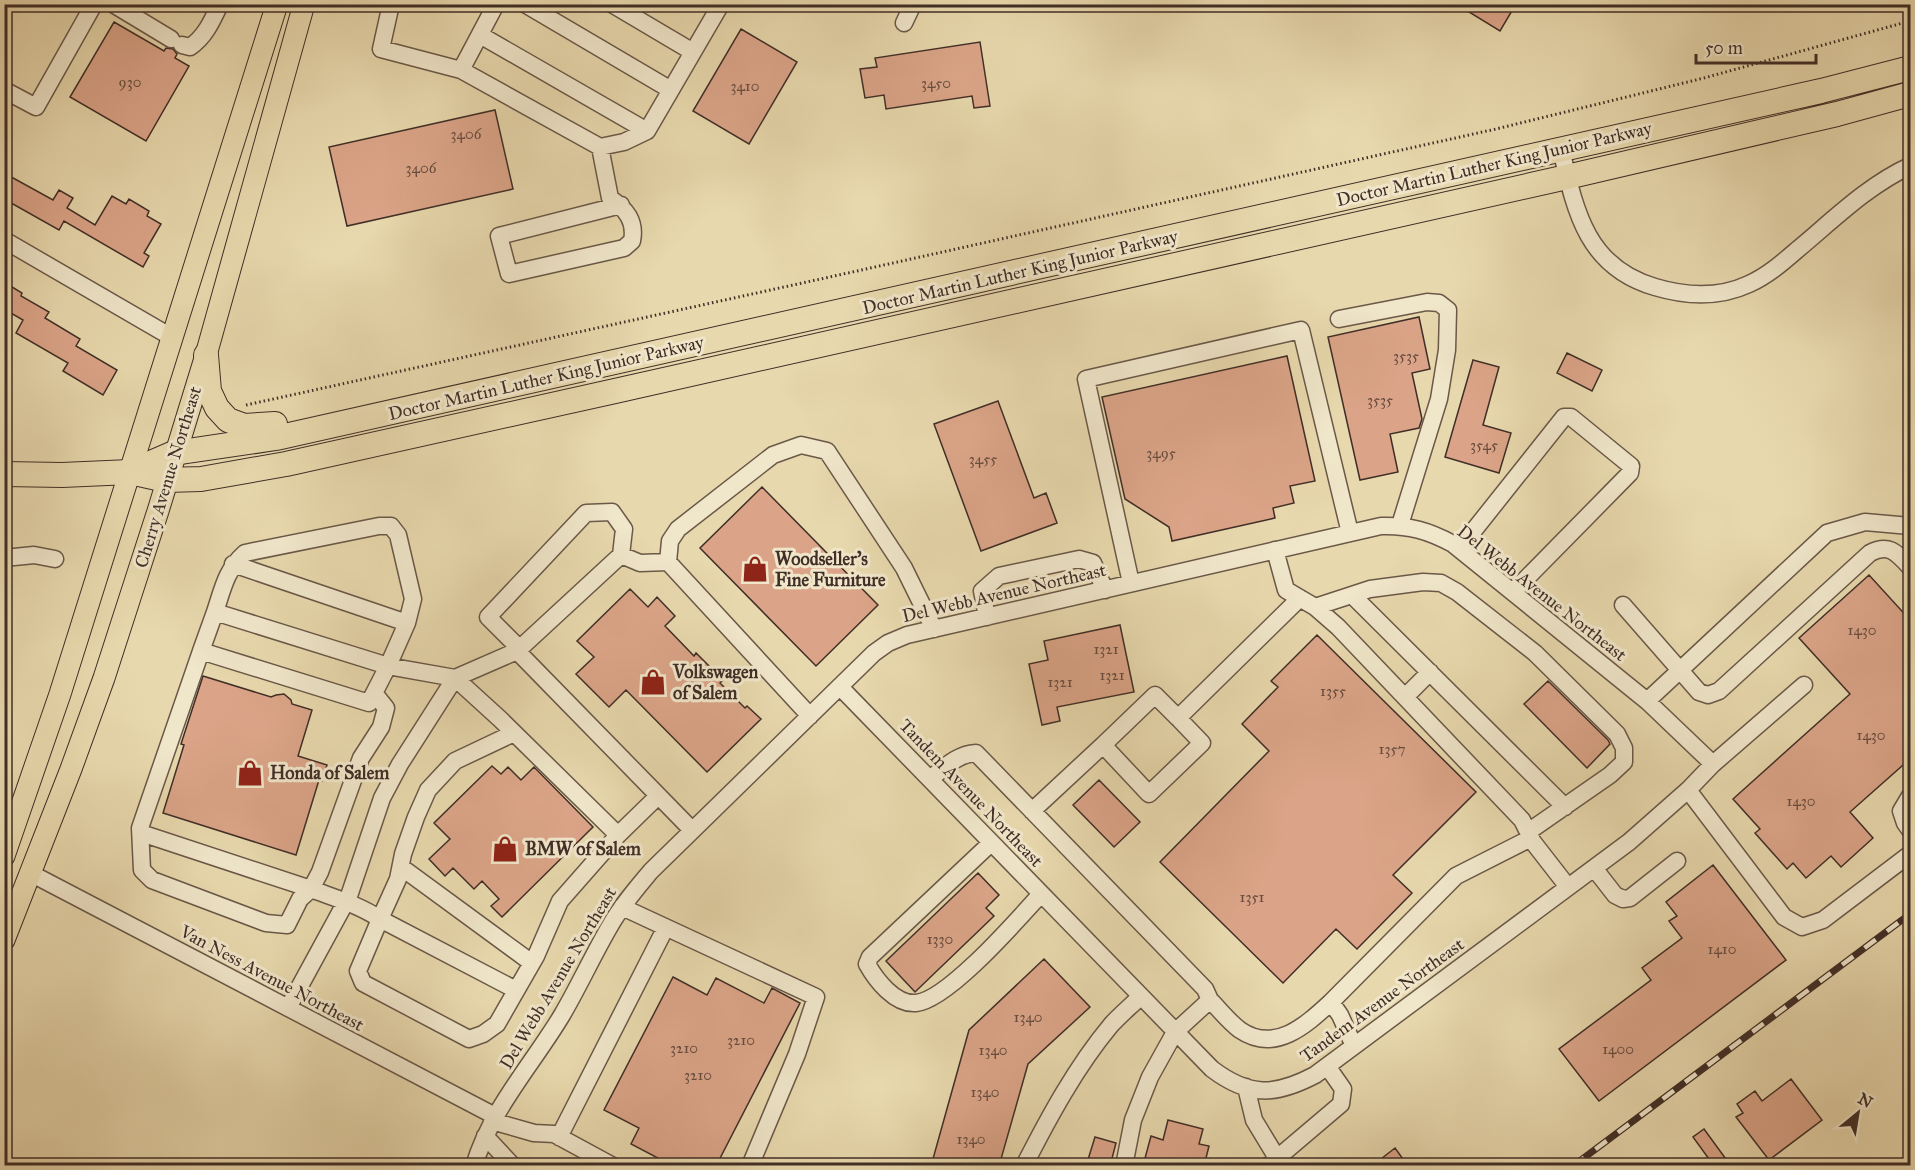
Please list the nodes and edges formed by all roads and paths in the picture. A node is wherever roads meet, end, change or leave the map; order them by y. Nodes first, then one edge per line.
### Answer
1 (94, 4) edge
2 (114, 4) edge
3 (220, 4) edge
4 (277, 4) edge
5 (304, 4) edge
6 (391, 4) edge
7 (496, 4) edge
8 (525, 4) edge
9 (612, 4) edge
10 (913, 4) edge
11 (718, 6) edge
12 (1911, 21) edge
13 (904, 23) dead end
14 (480, 34) junction
15 (693, 52) junction
16 (1911, 68) edge
17 (461, 70) junction
18 (4, 90) edge
19 (671, 90) junction
20 (1911, 94) edge
21 (647, 131) junction
22 (600, 147) junction
23 (1561, 148) junction
24 (1911, 166) edge
25 (1567, 177) junction
26 (621, 205) junction
27 (4, 240) edge
28 (1339, 320) dead end
29 (173, 338) junction
30 (206, 355) junction
31 (587, 369) junction
32 (238, 409) dead end
33 (174, 453) junction
34 (130, 472) junction
35 (4, 474) edge
36 (166, 480) junction
37 (1400, 525) junction
38 (1911, 526) edge
39 (1350, 533) junction
40 (1460, 549) junction
41 (1275, 550) junction
42 (621, 555) junction
43 (4, 558) edge
44 (55, 559) dead end
45 (668, 562) junction
46 (233, 564) junction
47 (1911, 567) edge
48 (1131, 584) junction
49 (1105, 590) junction
50 (1513, 592) junction
51 (1353, 596) junction
52 (1300, 598) junction
53 (1623, 605) dead end
54 (1316, 607) junction
55 (215, 612) junction
56 (987, 617) junction
57 (407, 623) junction
58 (934, 629) junction
59 (518, 650) junction
60 (201, 651) junction
61 (388, 666) junction
62 (1680, 670) junction
63 (1430, 672) junction
64 (455, 678) junction
65 (1804, 685) dead end
66 (840, 687) junction
67 (374, 693) junction
68 (1405, 697) junction
69 (1647, 700) junction
70 (810, 716) junction
71 (1179, 718) junction
72 (514, 733) junction
73 (1103, 745) junction
74 (1713, 764) junction
75 (930, 779) junction
76 (1688, 790) junction
77 (658, 796) junction
78 (1911, 796) edge
79 (1565, 807) junction
80 (1032, 811) junction
81 (13, 820) edge
82 (1911, 830) edge
83 (692, 831) junction
84 (141, 833) junction
85 (618, 835) junction
86 (1529, 835) junction
87 (991, 843) junction
88 (1911, 854) edge
89 (4, 856) edge
90 (1677, 861) dead end
91 (401, 867) junction
92 (1594, 868) junction
93 (32, 874) junction
94 (1568, 886) junction
95 (311, 889) junction
96 (1041, 894) junction
97 (346, 902) junction
98 (622, 907) junction
99 (380, 919) junction
100 (665, 928) junction
101 (4, 940) edge
102 (532, 963) junction
103 (516, 990) junction
104 (1141, 996) junction
105 (1210, 1000) junction
106 (1331, 1002) junction
107 (288, 1008) junction
108 (1175, 1032) junction
109 (1354, 1046) junction
110 (1327, 1066) junction
111 (1246, 1087) junction
112 (491, 1125) junction
113 (559, 1137) junction
114 (1273, 1162) edge
115 (474, 1166) edge
116 (513, 1166) edge
117 (613, 1166) edge
118 (750, 1166) edge
119 (1024, 1166) edge
120 (1124, 1166) edge

1 - 18 street
2 - 3 street
4 - 29 main road, Cherry Avenue Northeast
5 - 30 main road, Cherry Avenue Northeast
6 - 17 street
7 - 14 street
8 - 19 street
9 - 15 street
10 - 13 street
11 - 15 street
12 - 32 path, Doctor Martin Luther King Junior Parkway
14 - 17 street
14 - 21 street
15 - 19 street
16 - 23 highway, Doctor Martin Luther King Junior Parkway
17 - 22 street
19 - 21 street
20 - 25 highway, Doctor Martin Luther King Junior Parkway
21 - 22 street
22 - 26 street
23 - 25 street
23 - 31 highway, Doctor Martin Luther King Junior Parkway
24 - 25 street
25 - 36 highway, Doctor Martin Luther King Junior Parkway
26 - 26 street
27 - 29 street
28 - 37 street
29 - 34 main road, Cherry Avenue Northeast
30 - 31 highway
30 - 33 main road, Cherry Avenue Northeast
31 - 33 highway, Doctor Martin Luther King Junior Parkway
33 - 34 highway, Doctor Martin Luther King Junior Parkway
33 - 36 main road, Cherry Avenue Northeast
34 - 35 highway, Doctor Martin Luther King Junior Parkway
34 - 36 highway, Doctor Martin Luther King Junior Parkway
34 - 81 main road, Cherry Avenue Northeast
36 - 93 main road, Cherry Avenue Northeast
37 - 39 street, Del Webb Avenue Northeast
37 - 40 street, Del Webb Avenue Northeast
38 - 62 street
39 - 41 street, Del Webb Avenue Northeast
39 - 48 street
40 - 50 street, Del Webb Avenue Northeast
40 - 50 street
41 - 48 street, Del Webb Avenue Northeast
41 - 52 street
42 - 45 street
42 - 59 street
42 - 59 street
43 - 44 street
45 - 58 street
45 - 70 street
46 - 55 street
46 - 57 street
46 - 57 street
47 - 62 street
48 - 49 street, Del Webb Avenue Northeast
49 - 56 street, Del Webb Avenue Northeast
49 - 56 street
50 - 69 street, Del Webb Avenue Northeast
51 - 54 street
51 - 63 street
51 - 79 street
52 - 54 street
52 - 71 street
53 - 62 street
54 - 68 street
55 - 60 street
55 - 61 street
56 - 58 street, Del Webb Avenue Northeast
57 - 61 street
58 - 66 street, Del Webb Avenue Northeast
59 - 64 street
59 - 77 street
60 - 67 street
60 - 84 street
61 - 64 street
61 - 67 street
62 - 69 street
63 - 68 street
63 - 79 street
64 - 72 street
64 - 97 street
65 - 74 street, Tandem Avenue Northeast
66 - 70 street, Del Webb Avenue Northeast
66 - 75 street, Tandem Avenue Northeast
67 - 95 street
68 - 86 street
69 - 74 street, Del Webb Avenue Northeast
70 - 83 street, Del Webb Avenue Northeast
71 - 73 street
71 - 73 street
72 - 85 street
72 - 91 street
73 - 80 street
74 - 76 street, Tandem Avenue Northeast
75 - 80 street
75 - 87 street, Tandem Avenue Northeast
76 - 88 street
76 - 92 street, Tandem Avenue Northeast
77 - 83 street
77 - 85 street
78 - 82 street
79 - 86 street
80 - 105 street
81 - 89 main road, Cherry Avenue Northeast
81 - 93 main road
83 - 98 street, Del Webb Avenue Northeast
84 - 95 street
84 - 95 street
85 - 102 street
86 - 94 street
86 - 106 street
87 - 96 street, Tandem Avenue Northeast
87 - 96 street
90 - 92 street
91 - 99 street
91 - 102 street
92 - 94 street, Tandem Avenue Northeast
93 - 101 main road, Cherry Avenue Northeast
93 - 107 street, Van Ness Avenue Northeast
94 - 109 street, Tandem Avenue Northeast
95 - 97 street
96 - 104 street, Tandem Avenue Northeast
97 - 99 street
97 - 107 street
98 - 100 street
98 - 112 street, Del Webb Avenue Northeast
99 - 103 street
99 - 103 street
100 - 113 street
100 - 118 street
102 - 103 street
104 - 108 street, Tandem Avenue Northeast
104 - 119 street
105 - 106 street
105 - 108 street
106 - 109 street
107 - 112 street, Van Ness Avenue Northeast
108 - 111 street, Tandem Avenue Northeast
108 - 120 street
109 - 110 street, Tandem Avenue Northeast
110 - 111 street, Tandem Avenue Northeast
110 - 114 street
111 - 114 street
112 - 113 street
112 - 115 street, Del Webb Avenue Northeast
112 - 116 street
113 - 117 street

